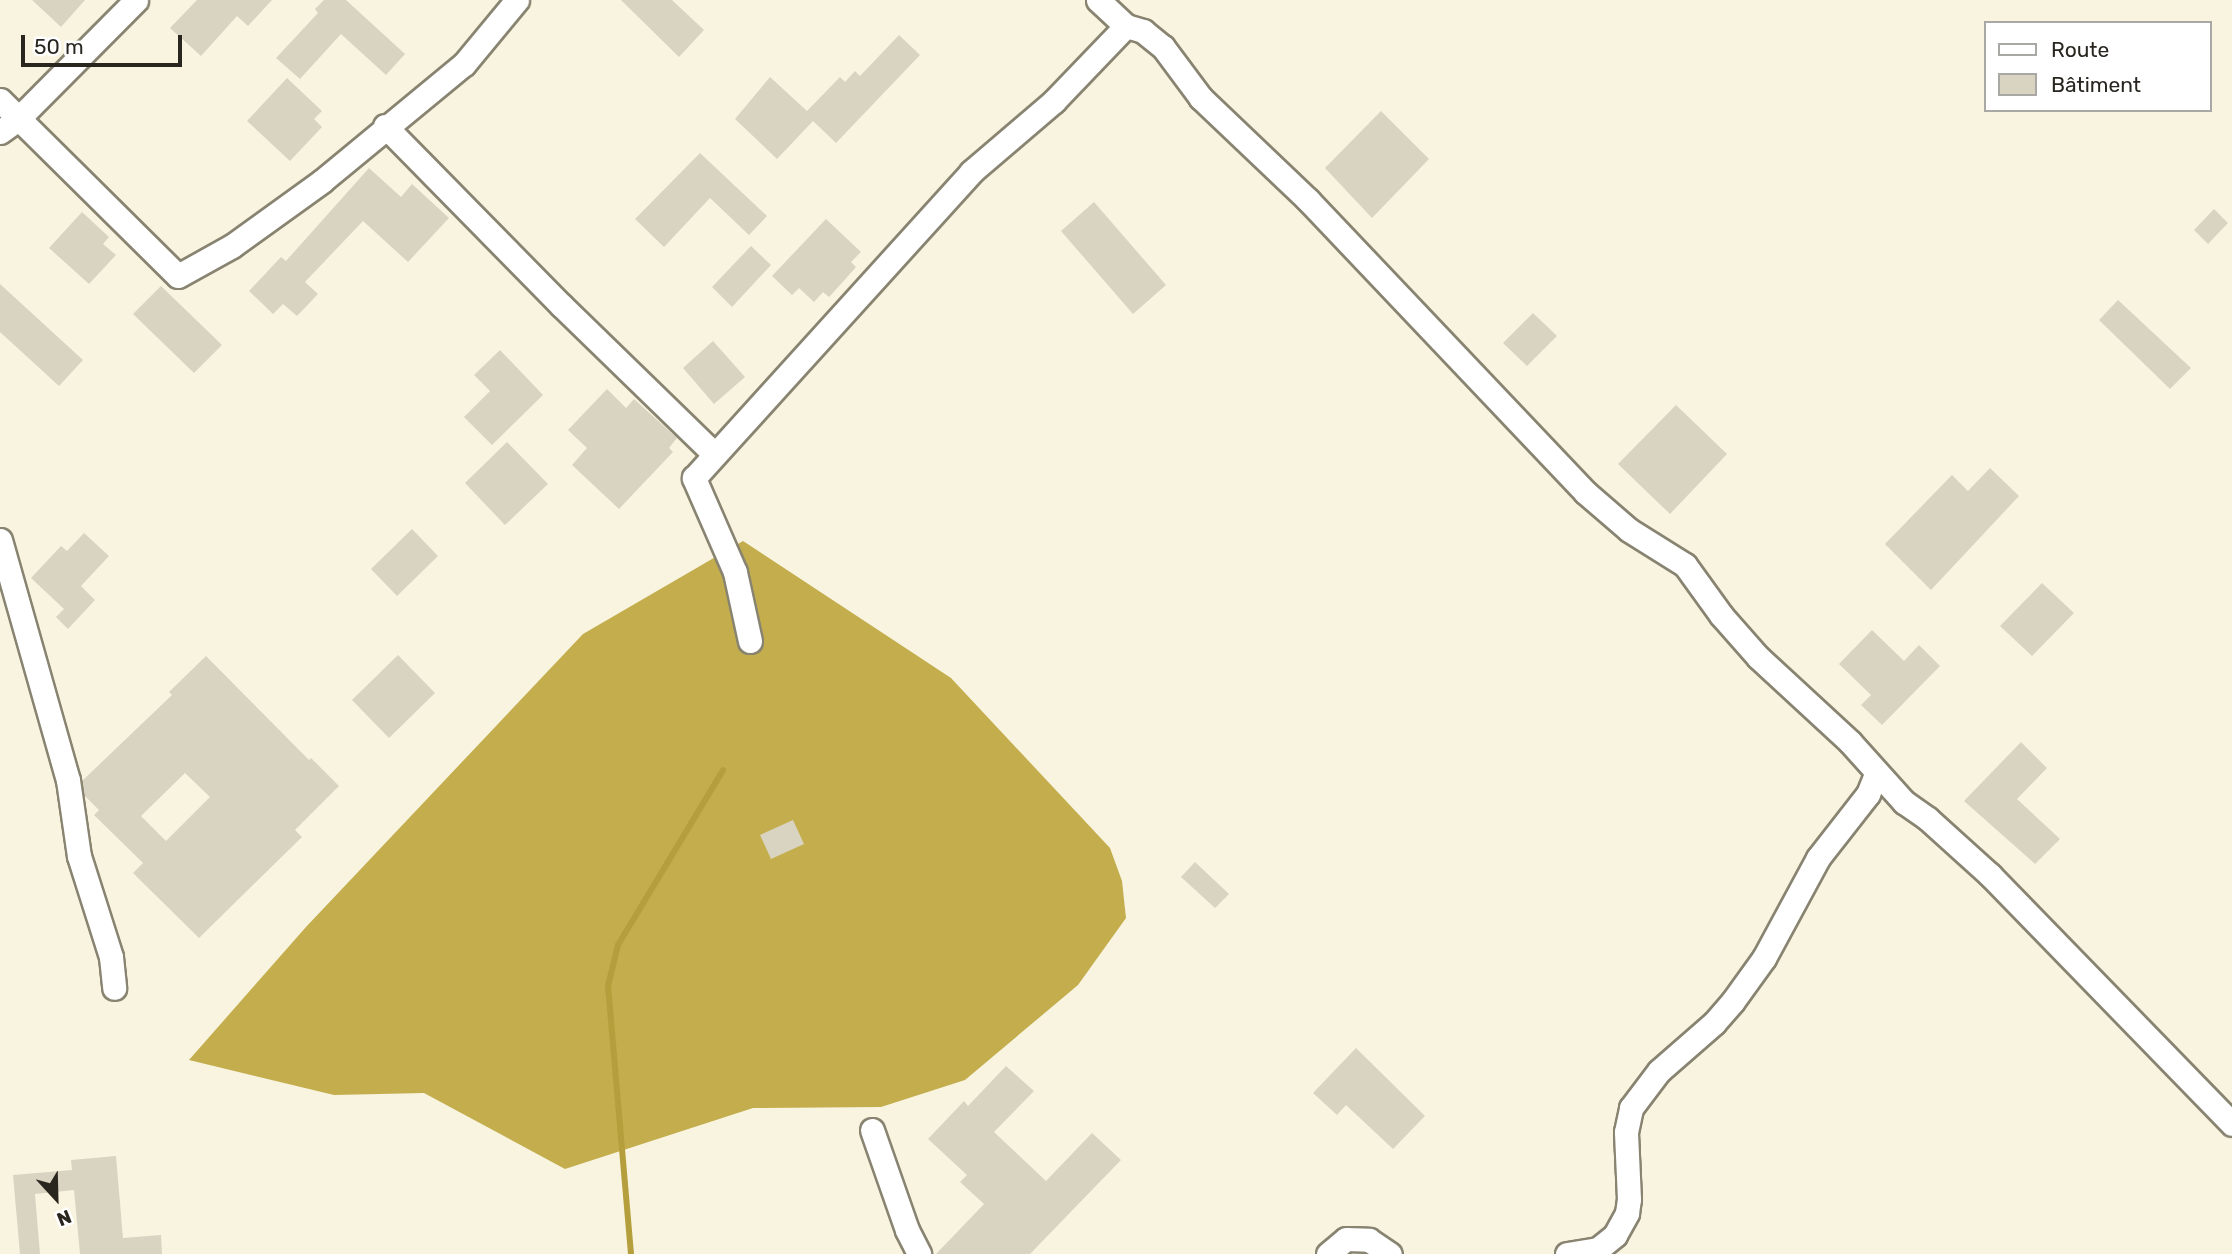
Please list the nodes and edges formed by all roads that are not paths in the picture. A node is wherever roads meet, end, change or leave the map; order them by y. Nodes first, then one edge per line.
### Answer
1 (136, 0) edge
2 (517, 0) edge
3 (1098, 0) edge
4 (1126, 26) junction
5 (0, 100) edge
6 (19, 118) junction
7 (385, 125) junction
8 (0, 132) edge
9 (714, 454) junction
10 (2, 550) edge
11 (750, 641) dead end
12 (1876, 774) junction
13 (114, 988) dead end
14 (2232, 1124) edge
15 (872, 1130) dead end
16 (919, 1254) edge
17 (1328, 1254) edge
18 (1390, 1254) edge
19 (1567, 1254) edge

1 - 6 street
2 - 7 street
3 - 4 street
4 - 9 street
4 - 12 street
5 - 6 street
6 - 7 street
6 - 8 street
7 - 9 street
9 - 11 street
10 - 13 street
12 - 14 street
12 - 19 street
15 - 16 street
17 - 18 street

